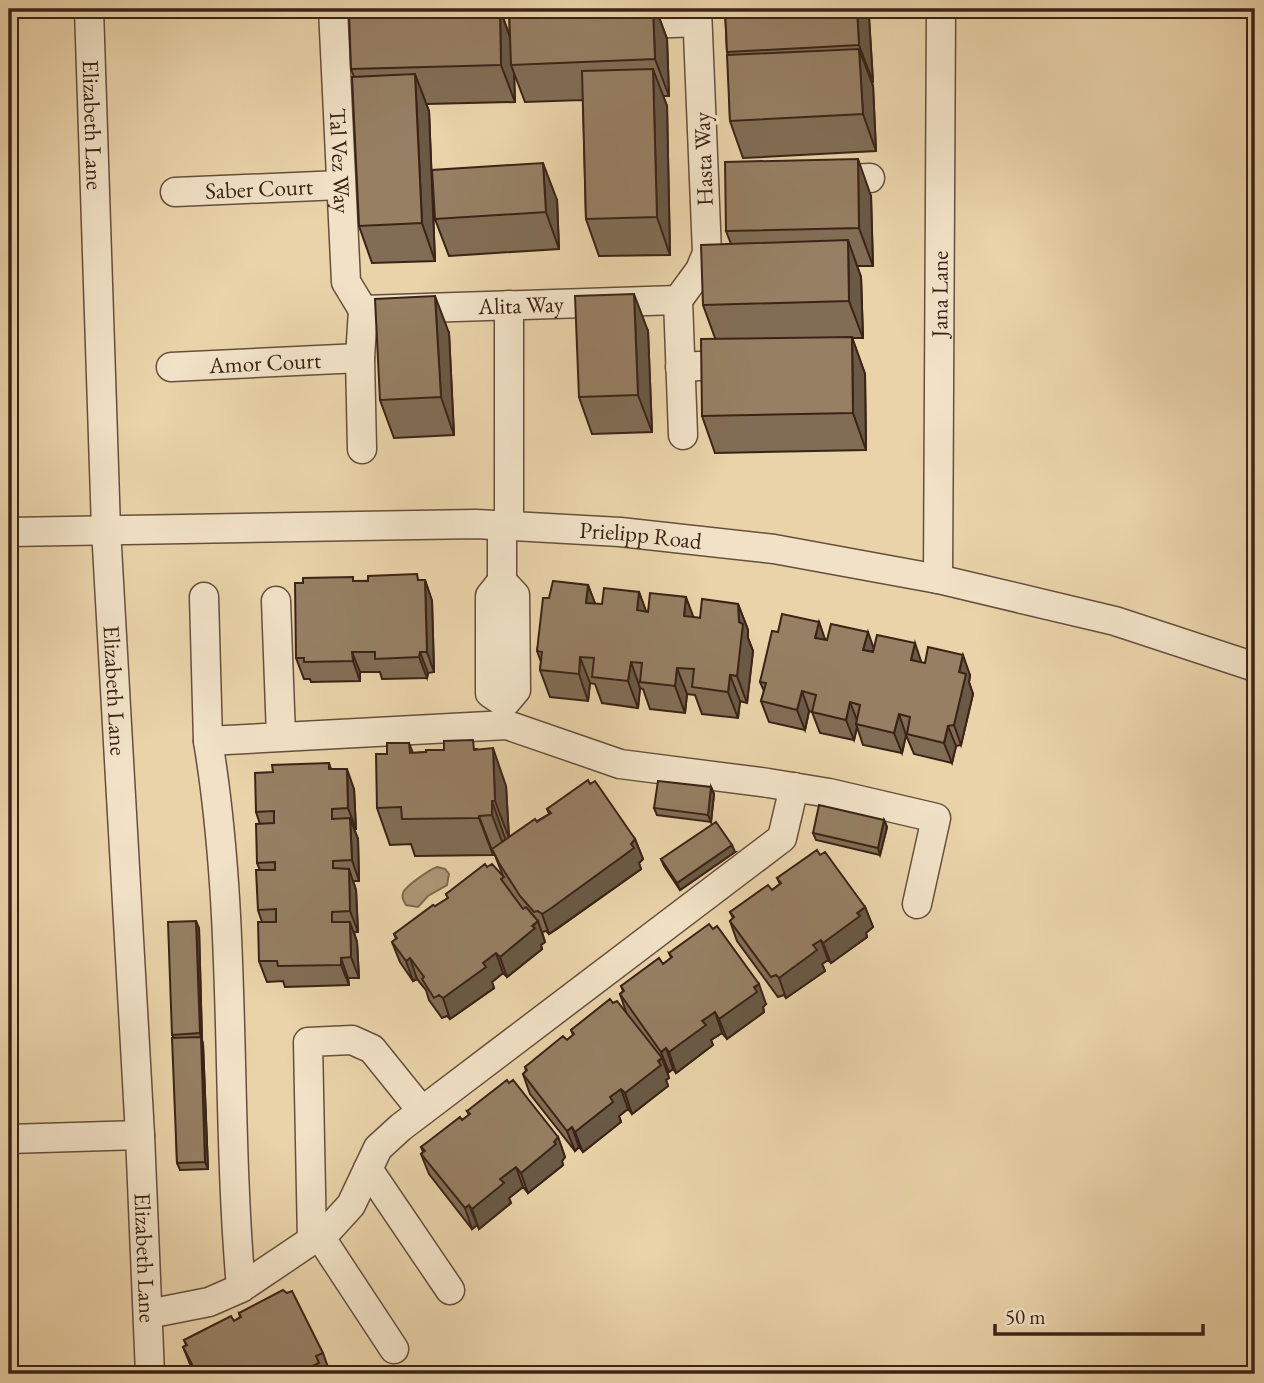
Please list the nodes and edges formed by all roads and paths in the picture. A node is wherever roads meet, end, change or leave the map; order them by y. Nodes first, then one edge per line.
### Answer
1 (89, 9) edge
2 (942, 9) edge
3 (697, 15) edge
4 (603, 25) edge
5 (342, 26) edge
6 (870, 178) dead end
7 (801, 181) edge
8 (341, 185) junction
9 (175, 192) dead end
10 (678, 300) junction
11 (509, 305) junction
12 (363, 310) junction
13 (360, 358) junction
14 (761, 363) edge
15 (172, 367) dead end
16 (680, 367) junction
17 (682, 435) dead end
18 (362, 449) dead end
19 (505, 526) junction
20 (106, 529) junction
21 (9, 532) edge
22 (938, 579) junction
23 (204, 597) dead end
24 (276, 601) dead end
25 (1255, 667) edge
26 (506, 714) junction
27 (281, 736) junction
28 (208, 741) junction
29 (794, 787) junction
30 (917, 904) dead end
31 (422, 1111) junction
32 (140, 1135) junction
33 (9, 1139) edge
34 (368, 1169) junction
35 (316, 1238) junction
36 (241, 1288) junction
37 (450, 1290) dead end
38 (148, 1314) junction
39 (394, 1349) dead end
40 (150, 1374) edge

1 - 20 street, Elizabeth Lane
2 - 22 street, Jana Lane
3 - 4 street
3 - 10 street, Hasta Way
5 - 8 street, Tal Vez Way
6 - 7 street
8 - 9 street, Saber Court
8 - 12 street, Tal Vez Way
10 - 11 street, Alita Way
10 - 16 street
11 - 12 street, Alita Way
11 - 19 street
12 - 13 street
13 - 15 street, Amor Court
13 - 18 street
14 - 16 street
16 - 17 street
19 - 20 street, Prielipp Road
19 - 22 street, Prielipp Road
19 - 26 street
20 - 21 street, Prielipp Road
20 - 32 street, Elizabeth Lane
22 - 25 street, Prielipp Road
23 - 28 street
24 - 27 street
26 - 27 street
26 - 29 street
27 - 28 street
28 - 36 street
29 - 30 street
29 - 31 street
31 - 34 street
31 - 35 street
32 - 33 street
32 - 38 street, Elizabeth Lane
34 - 35 street
34 - 37 street
35 - 36 street
35 - 39 street
36 - 38 street
38 - 40 street, Elizabeth Lane

